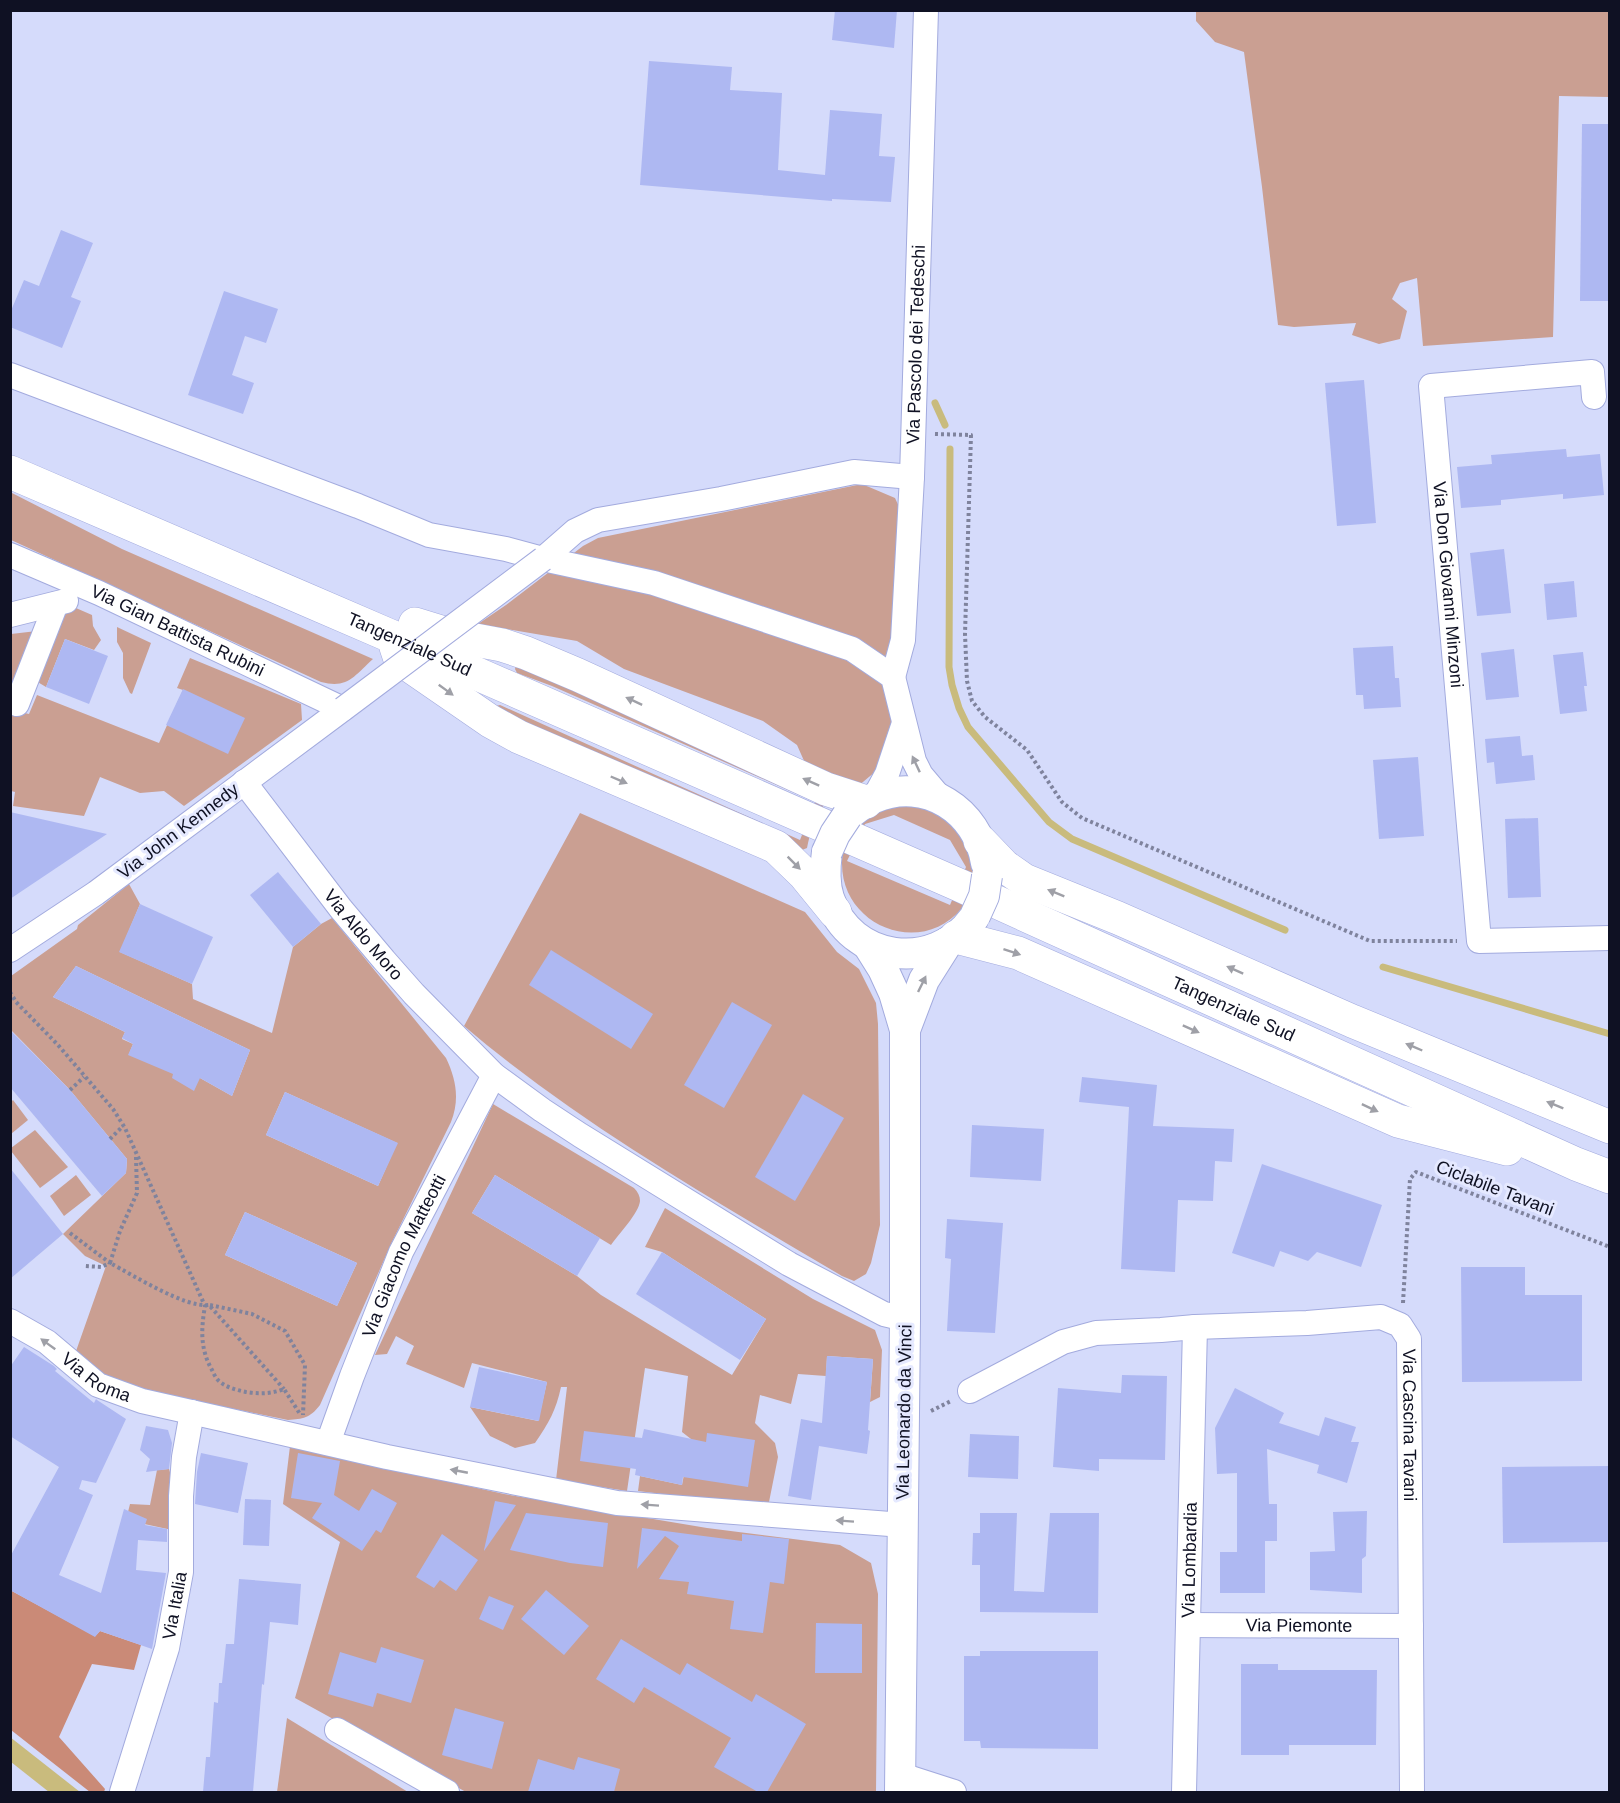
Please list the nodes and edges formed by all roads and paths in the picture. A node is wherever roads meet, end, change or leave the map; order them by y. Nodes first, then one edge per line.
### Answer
1 (926, 10) edge
2 (10, 375) edge
3 (1593, 397) dead end
4 (913, 433) junction
5 (10, 472) edge
6 (912, 477) junction
7 (10, 555) edge
8 (543, 559) junction
9 (99, 593) junction
10 (56, 604) junction
11 (10, 615) edge
12 (393, 636) junction
13 (893, 677) junction
14 (17, 704) dead end
15 (343, 709) junction
16 (905, 720) junction
17 (244, 782) junction
18 (943, 801) junction
19 (861, 814) junction
20 (983, 853) junction
21 (835, 912) junction
22 (956, 937) junction
23 (1610, 938) edge
24 (1479, 941) junction
25 (868, 945) junction
26 (10, 950) edge
27 (10, 992) edge
28 (905, 1030) junction
29 (494, 1075) junction
30 (84, 1077) junction
31 (70, 1090) dead end
32 (123, 1126) junction
33 (1610, 1126) edge
34 (110, 1139) dead end
35 (136, 1153) junction
36 (1576, 1164) junction
37 (1610, 1177) edge
38 (70, 1233) dead end
39 (1610, 1247) edge
40 (110, 1263) junction
41 (85, 1266) dead end
42 (207, 1306) junction
43 (905, 1319) junction
44 (10, 1321) edge
45 (1400, 1325) junction
46 (1195, 1327) junction
47 (284, 1389) junction
48 (970, 1391) joint
49 (192, 1412) junction
50 (904, 1417) junction
51 (328, 1443) junction
52 (903, 1525) junction
53 (1188, 1625) junction
54 (1411, 1626) junction
55 (337, 1730) dead end
56 (901, 1784) edge
57 (123, 1792) edge
58 (447, 1792) edge
59 (954, 1792) edge
60 (1184, 1792) edge
61 (1412, 1792) edge

1 - 4 street, Via Pascolo dei Tedeschi
2 - 8 street
3 - 24 street, Via Don Giovanni Minzoni
4 - 6 street, Via Pascolo dei Tedeschi
4 - 24 path
5 - 12 highway, Tangenziale Sud
6 - 8 street, Via John Kennedy
6 - 13 street, Via Pascolo dei Tedeschi
7 - 9 street, Via Gian Battista Rubini
8 - 13 street
8 - 15 street, Via John Kennedy, bridge
9 - 10 street
9 - 15 street, Via Gian Battista Rubini
10 - 11 street
10 - 14 street
12 - 19 highway, Tangenziale Sud
19 -> 12 highway
12 -> 21 highway
13 - 16 street
15 - 17 street, Via John Kennedy
18 -> 16 street
16 - 19 street
17 - 26 street, Via John Kennedy
17 - 29 street, Via Aldo Moro
18 - 19 street
18 - 20 street
19 - 21 street, bridge
19 - 36 highway, Tangenziale Sud
20 - 22 street, Via Leonardo da Vinci, bridge
33 -> 20 highway
21 - 25 street
22 - 25 street
28 -> 22 street, Via Leonardo da Vinci
22 -> 36 highway
23 - 24 street
25 - 28 street, Via Leonardo da Vinci
27 - 30 path
28 - 43 street, Via Leonardo da Vinci
29 - 43 street, Via Aldo Moro
29 - 51 street, Via Giacomo Matteotti
30 - 31 path
30 - 32 path
32 - 34 path
32 - 35 path
35 - 40 path
35 - 42 path
36 - 37 highway, Tangenziale Sud
38 - 40 path
39 - 45 path, Ciclabile Tavani
40 - 41 path
40 - 42 path
42 - 47 path
42 - 47 path
42 - 47 path
43 - 50 street, Via Leonardo da Vinci
49 -> 44 street, Via Roma
45 - 46 street, Via Cascina Tavani
45 - 54 street, Via Cascina Tavani
46 - 48 street, Via Cascina Tavani
46 - 53 street, Via Lombardia
48 - 50 path
49 - 51 street, Via Roma
49 - 57 street, Via Italia
50 - 52 street, Via Leonardo da Vinci
52 -> 51 street, Via Roma
52 - 56 street, Via Leonardo da Vinci
53 - 54 street, Via Piemonte
53 - 60 street, Via Lombardia
54 - 61 street, Via Cascina Tavani
55 - 58 street
56 - 59 street

